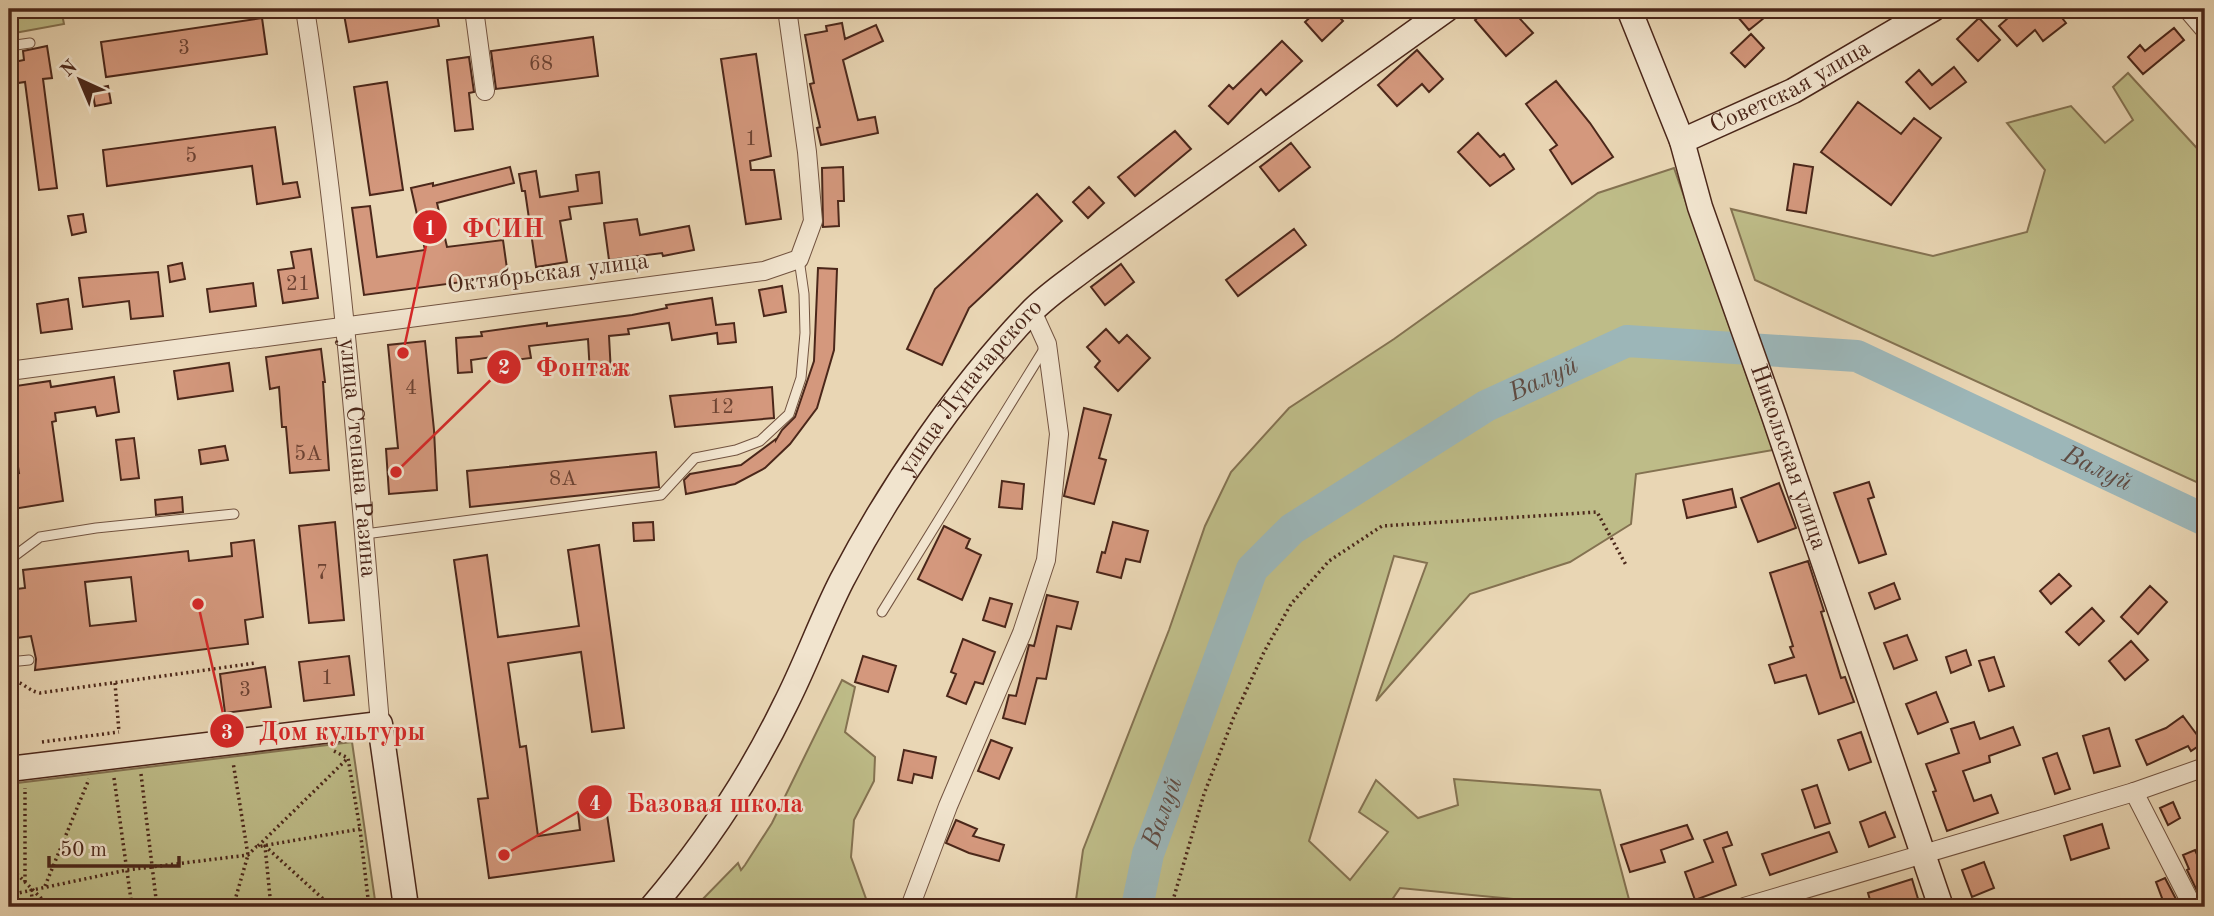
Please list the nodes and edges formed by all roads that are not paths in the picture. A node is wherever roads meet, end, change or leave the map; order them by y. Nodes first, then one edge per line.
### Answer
1 (305, 9) edge
2 (474, 9) edge
3 (787, 9) edge
4 (1447, 9) edge
5 (1629, 9) edge
6 (1933, 9) edge
7 (2187, 9) edge
8 (2205, 30) edge
9 (30, 43) dead end
10 (9, 46) edge
11 (485, 91) dead end
12 (1682, 141) junction
13 (799, 259) junction
14 (1032, 310) junction
15 (346, 326) junction
16 (1047, 344) junction
17 (9, 371) edge
18 (234, 514) dead end
19 (365, 534) junction
20 (9, 560) edge
21 (883, 612) dead end
22 (29, 660) dead end
23 (9, 662) edge
24 (380, 724) junction
25 (2205, 767) edge
26 (13, 779) edge
27 (2134, 792) junction
28 (1923, 853) junction
29 (406, 907) edge
30 (652, 907) edge
31 (910, 907) edge
32 (1744, 907) edge
33 (1941, 907) edge
34 (2193, 907) edge

1 - 15 street, улица Степана Разина
2 - 11 street
3 - 13 street
4 - 14 main road, улица Луначарского
5 - 12 main road, Никольская улица
6 - 12 main road, Советская улица
7 - 8 street
9 - 10 lane
12 - 28 main road, Никольская улица
13 - 15 street, Октябрьская улица
13 - 19 lane
14 - 16 street
14 - 30 main road, улица Луначарского
15 - 17 street, Октябрьская улица
15 - 19 street, улица Степана Разина
16 - 21 lane
16 - 31 street
18 - 20 lane
19 - 24 street, улица Степана Разина
22 - 23 lane
24 - 26 main road
24 - 29 main road, улица Степана Разина
25 - 27 street
27 - 28 street
27 - 34 street
28 - 32 street
28 - 33 main road, Никольская улица

